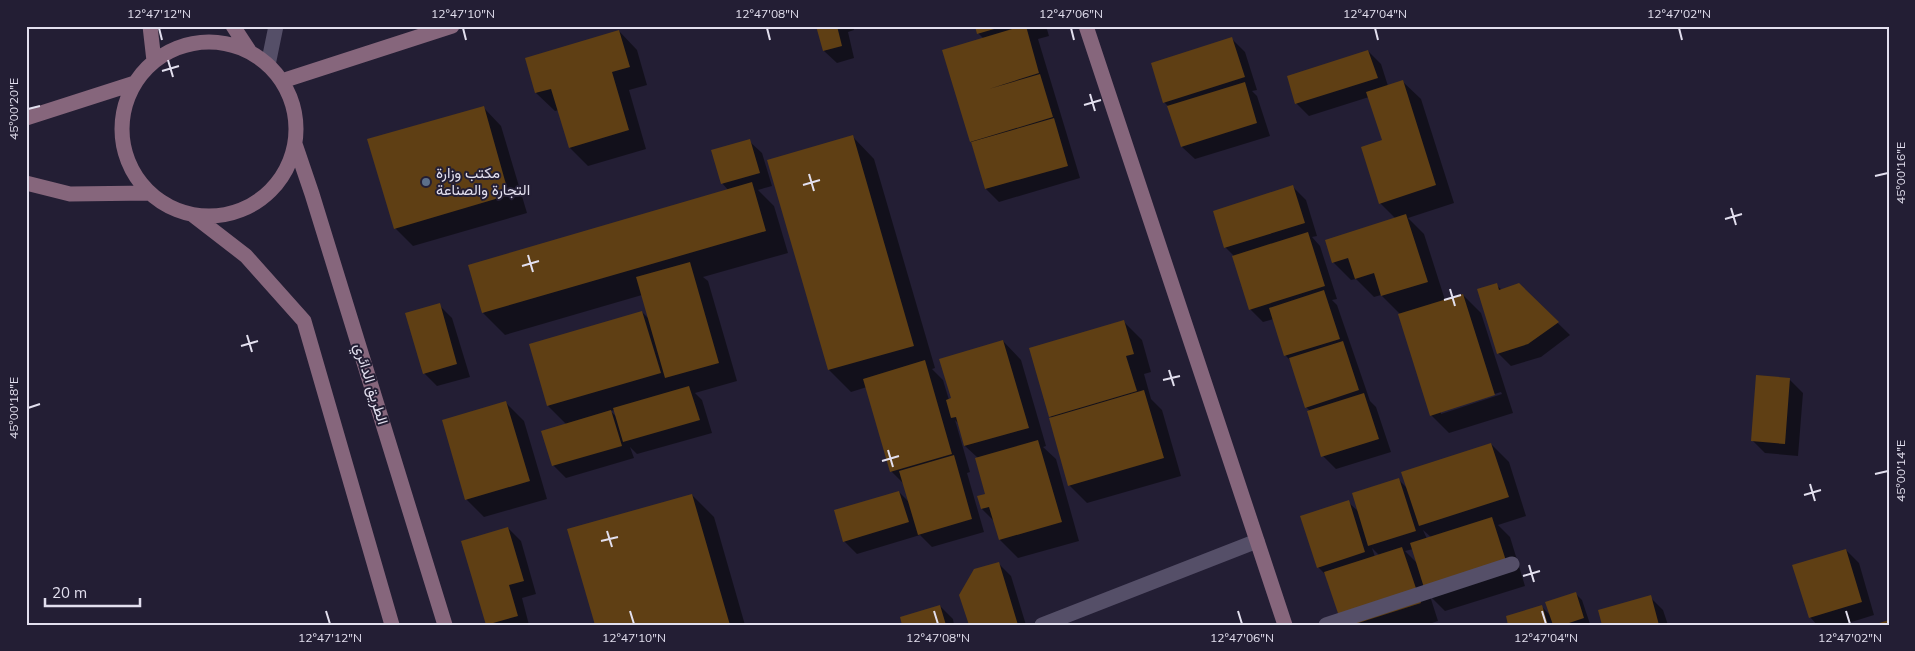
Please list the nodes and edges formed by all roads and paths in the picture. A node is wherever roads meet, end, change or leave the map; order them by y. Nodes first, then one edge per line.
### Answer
1 (150, 26) edge
2 (233, 26) edge
3 (276, 26) edge
4 (452, 26) edge
5 (1086, 26) edge
6 (250, 52) junction
7 (154, 61) junction
8 (268, 65) junction
9 (282, 81) junction
10 (135, 83) junction
11 (26, 118) edge
12 (295, 144) junction
13 (26, 183) edge
14 (150, 194) junction
15 (193, 215) junction
16 (1257, 541) junction
17 (1512, 564) dead end
18 (392, 625) edge
19 (445, 625) edge
20 (1042, 625) edge
21 (1285, 625) edge
22 (1326, 625) edge

1 - 7 main road
2 - 6 main road
3 - 8 street
4 - 9 main road
5 - 16 main road
6 - 7 main road
6 - 8 main road
7 - 10 main road
8 - 9 main road
9 - 12 main road
10 - 11 main road
10 - 14 main road
12 - 15 main road
12 - 19 main road, الطريق الدائري
13 - 14 main road
14 - 15 main road
15 - 18 main road
16 - 20 street
16 - 21 main road
17 - 22 street

